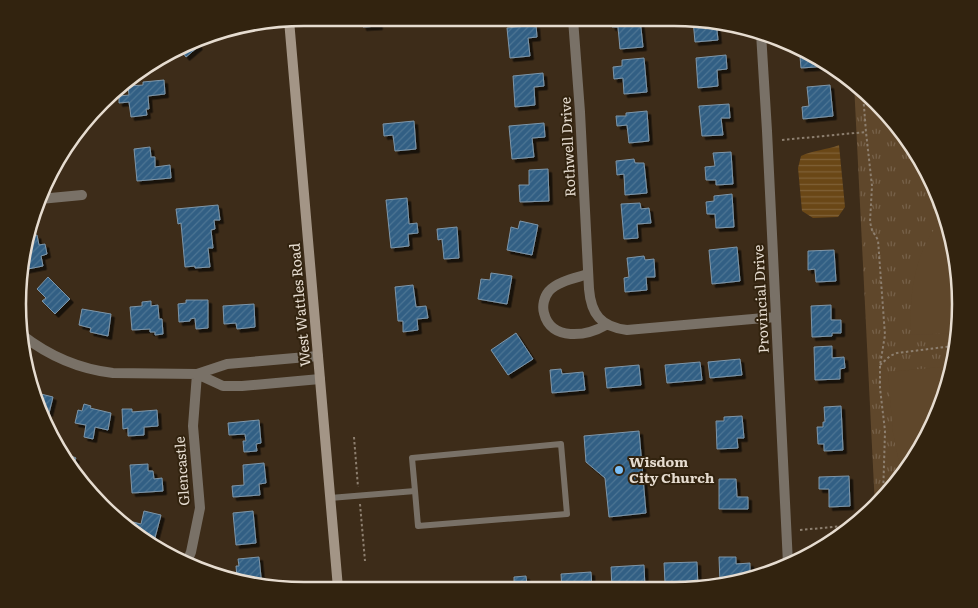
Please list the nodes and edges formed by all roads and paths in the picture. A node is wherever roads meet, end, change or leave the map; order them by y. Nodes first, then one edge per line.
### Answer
1 (574, 26) edge
2 (290, 27) edge
3 (761, 41) edge
4 (864, 102) edge
5 (866, 132) junction
6 (782, 140) dead end
7 (82, 194) dead end
8 (47, 198) edge
9 (588, 274) junction
10 (776, 317) junction
11 (606, 325) junction
12 (29, 340) edge
13 (948, 347) edge
14 (318, 356) junction
15 (880, 365) junction
16 (197, 374) junction
17 (320, 379) junction
18 (883, 487) edge
19 (415, 491) junction
20 (330, 498) junction
21 (840, 526) edge
22 (800, 530) dead end
23 (189, 557) edge
24 (788, 557) edge
25 (337, 582) edge

1 - 9 street, Rothwell Drive
2 - 14 street, West Wattles Road
3 - 10 street, Provincial Drive
4 - 5 path
5 - 6 path
5 - 15 path
7 - 8 street
9 - 11 street, Rothwell Drive
9 - 11 street
10 - 11 street
10 - 24 street, Provincial Drive
12 - 16 street
13 - 15 path
14 - 16 street
14 - 17 street, West Wattles Road
15 - 18 path
16 - 17 street
16 - 23 street, Glencastle
17 - 20 street, West Wattles Road
19 - 19 lane
19 - 20 lane
20 - 25 street, West Wattles Road
21 - 22 path

